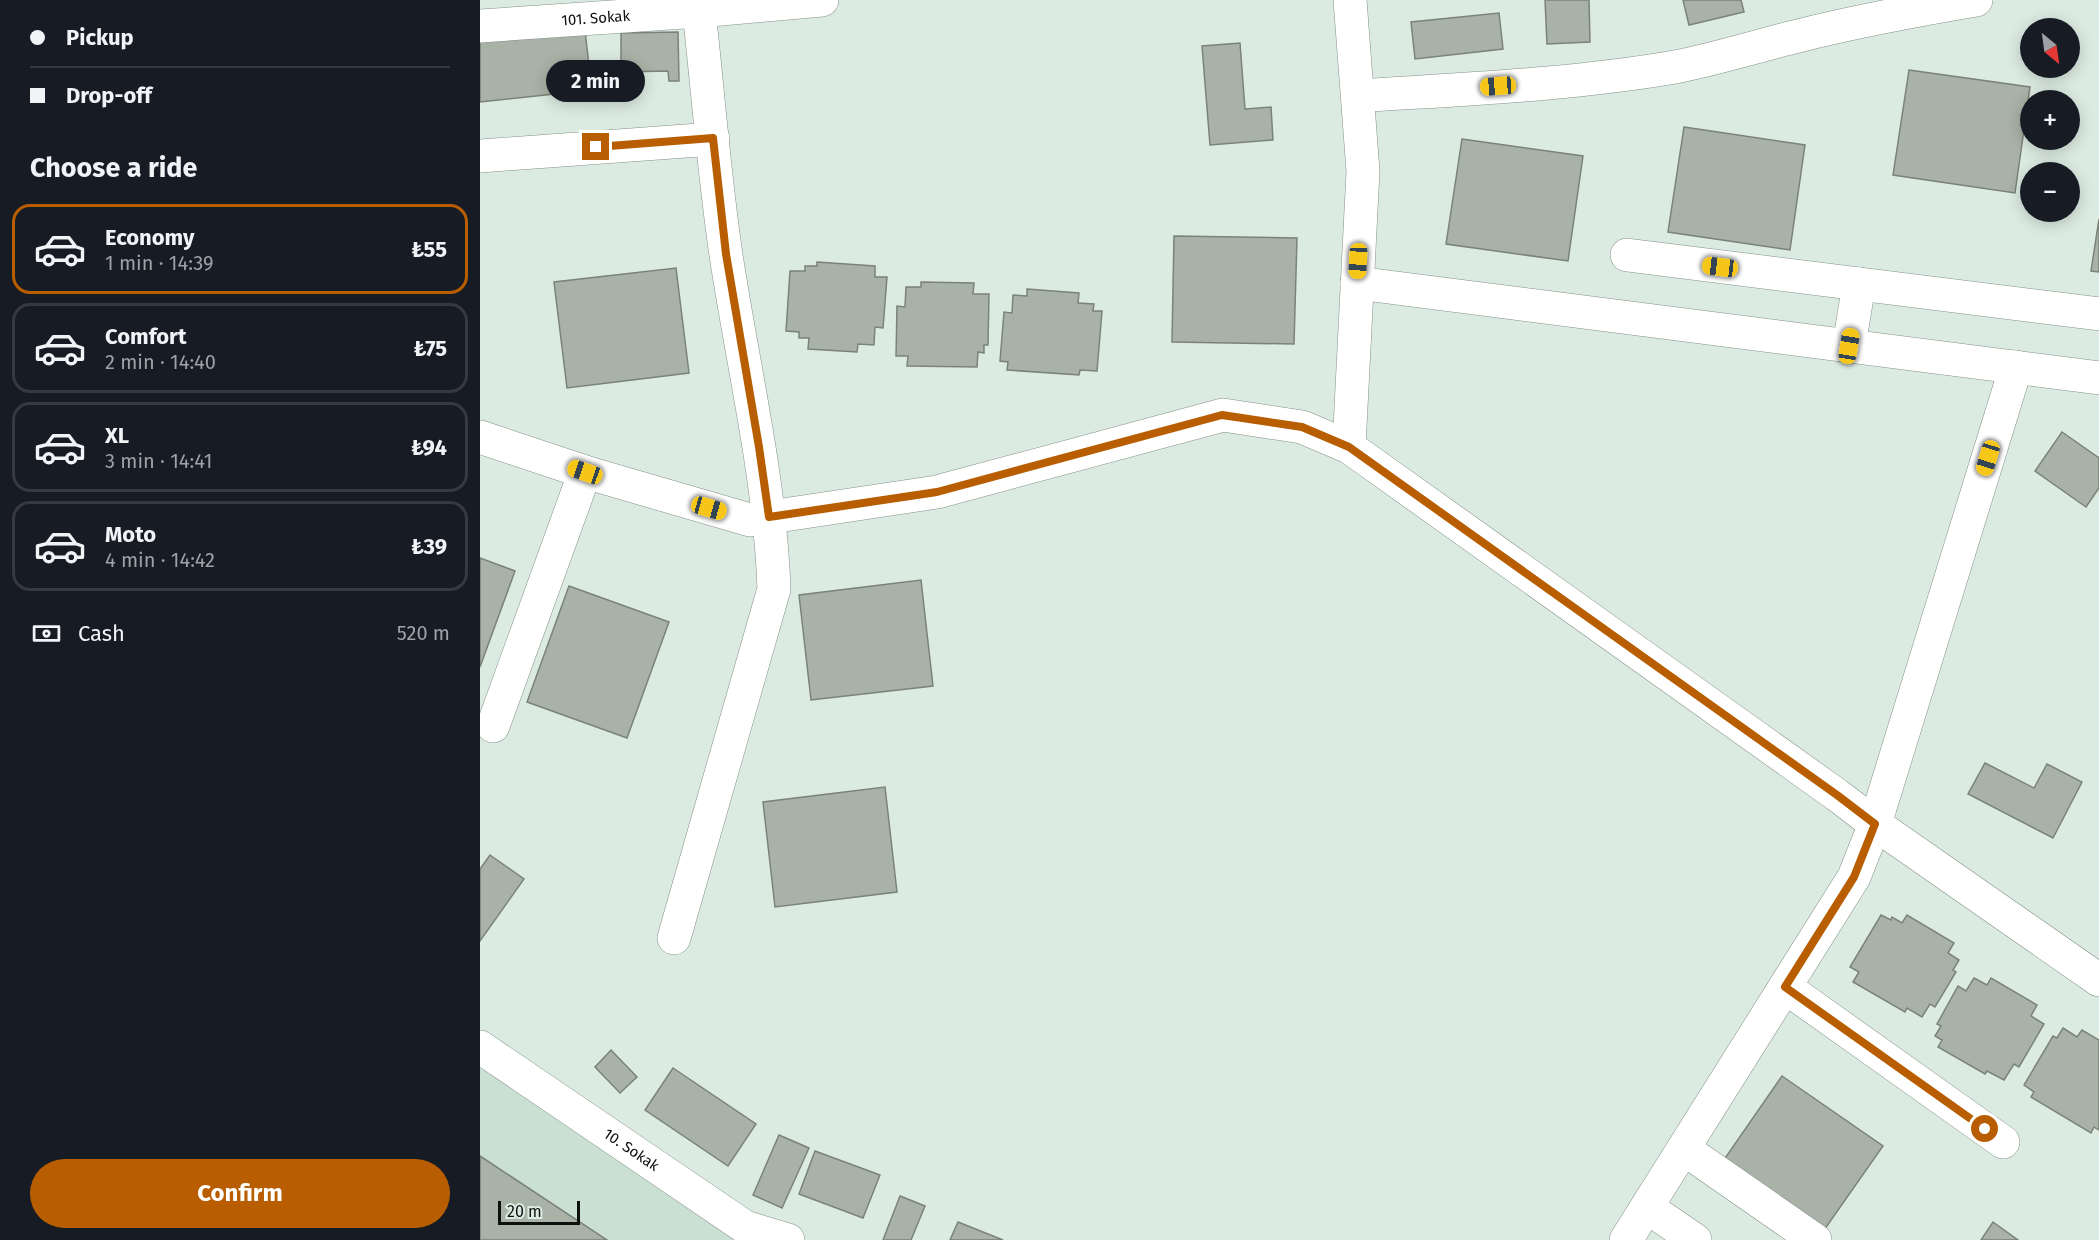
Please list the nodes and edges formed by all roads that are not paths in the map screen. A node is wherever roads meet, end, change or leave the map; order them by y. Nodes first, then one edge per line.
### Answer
1 (822, 0) edge
2 (1350, 0) edge
3 (1976, 0) edge
4 (698, 5) edge
5 (480, 26) edge
6 (1358, 96) junction
7 (713, 138) junction
8 (480, 156) edge
9 (1627, 255) dead end
10 (1357, 283) junction
11 (1859, 284) junction
12 (2099, 314) edge
13 (1849, 346) junction
14 (2016, 367) junction
15 (2099, 378) edge
16 (480, 437) edge
17 (1349, 447) junction
18 (585, 472) junction
19 (769, 517) junction
20 (493, 726) dead end
21 (1875, 824) junction
22 (674, 938) dead end
23 (2099, 980) edge
24 (1785, 987) junction
25 (480, 1047) edge
26 (2003, 1142) dead end
27 (1684, 1149) junction
28 (1647, 1207) junction
29 (783, 1239) edge
30 (1626, 1240) edge
31 (1695, 1240) edge
32 (1815, 1240) edge

1 - 4 street, 101. Sokak
2 - 6 street
3 - 6 street
4 - 5 street, 101. Sokak
4 - 7 street
6 - 10 street
7 - 8 street
7 - 19 street
9 - 11 street
10 - 13 street
10 - 17 street
11 - 12 street
11 - 13 street
13 - 14 street
14 - 15 street
14 - 21 street
16 - 18 street
17 - 19 street
17 - 21 street
18 - 19 street
18 - 20 street
19 - 22 street
21 - 23 street
21 - 24 street
24 - 26 street
24 - 27 street
25 - 29 street, 10. Sokak
27 - 28 street
27 - 32 street
28 - 30 street
28 - 31 street

